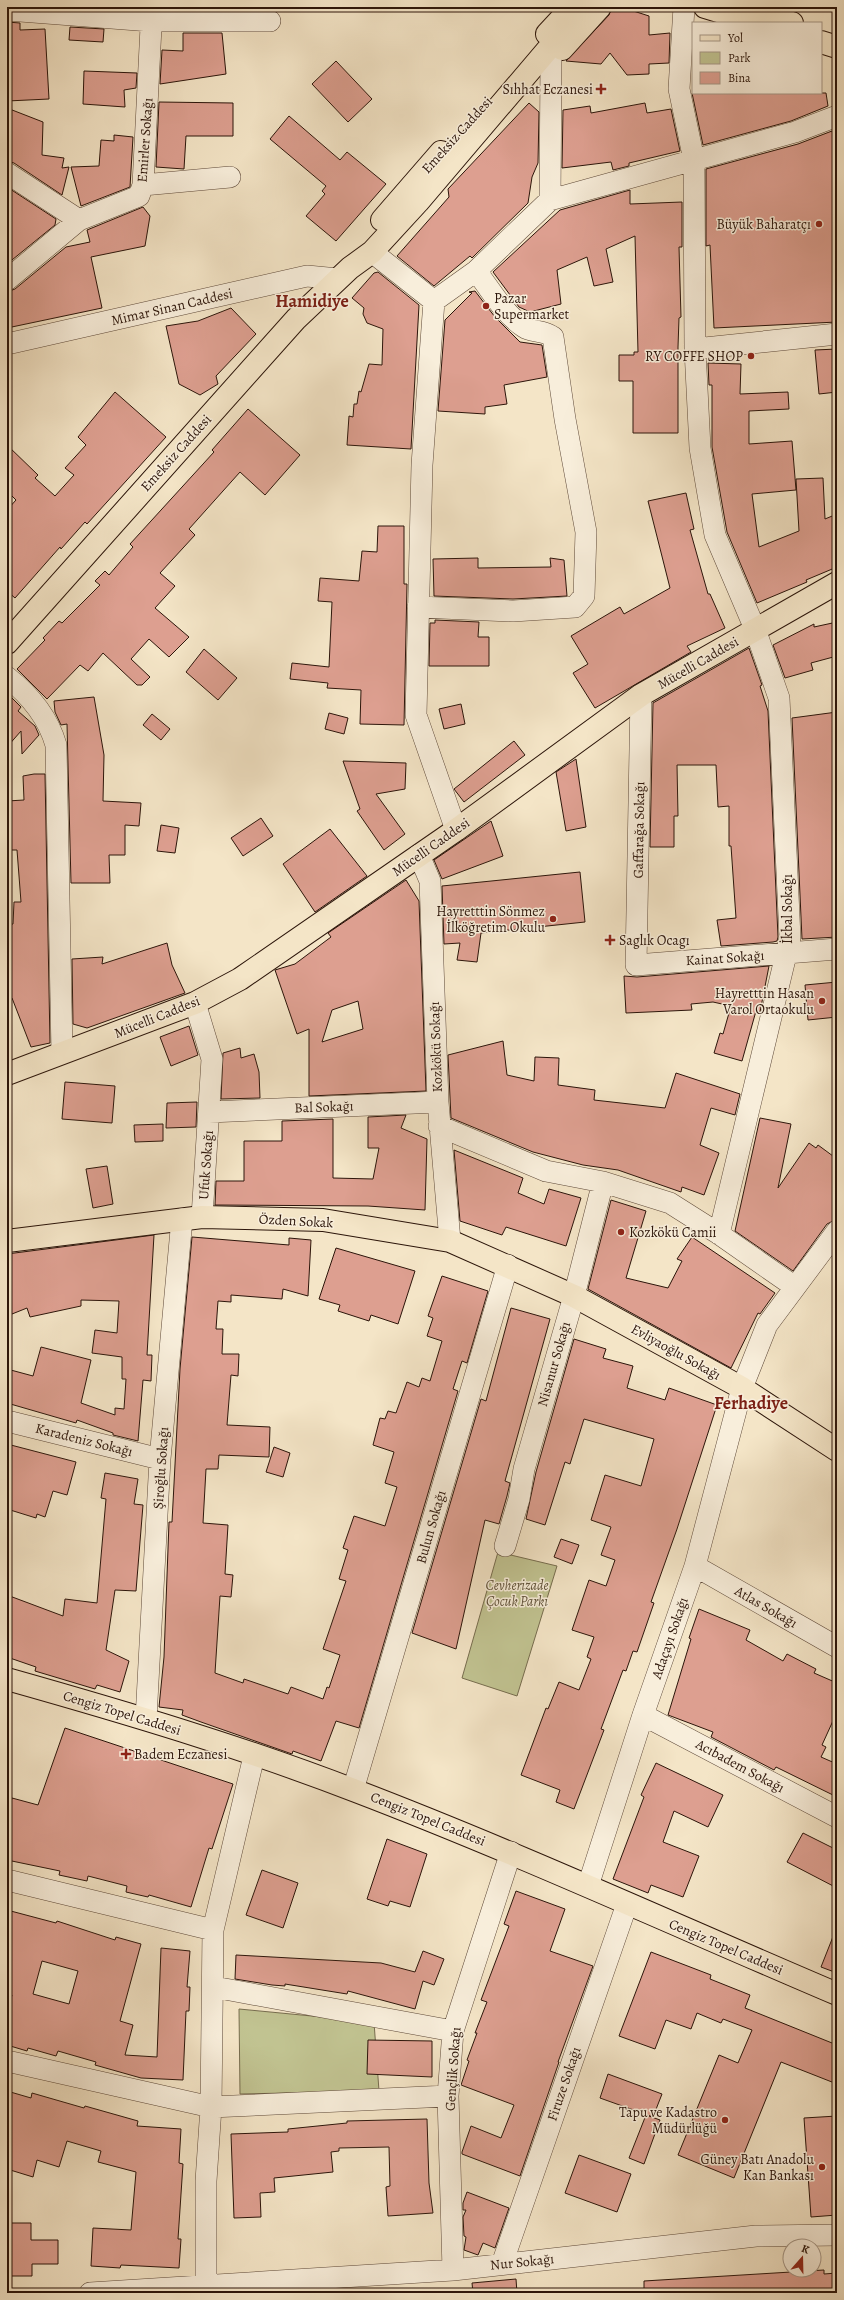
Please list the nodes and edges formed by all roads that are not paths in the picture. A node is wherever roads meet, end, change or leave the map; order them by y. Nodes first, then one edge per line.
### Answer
1 (600, 7) edge
2 (684, 7) edge
3 (705, 7) edge
4 (738, 7) edge
5 (7, 10) edge
6 (34, 10) edge
7 (151, 14) edge
8 (571, 19) edge
9 (270, 20) dead end
10 (755, 22) edge
11 (789, 22) edge
12 (822, 32) edge
13 (837, 36) edge
14 (822, 42) edge
15 (837, 47) edge
16 (551, 60) junction
17 (837, 116) edge
18 (694, 160) junction
19 (7, 173) edge
20 (230, 177) dead end
21 (143, 185) junction
22 (550, 200) junction
23 (79, 220) junction
24 (372, 252) junction
25 (476, 271) junction
26 (344, 273) junction
27 (7, 280) edge
28 (434, 301) junction
29 (837, 334) edge
30 (7, 344) edge
31 (695, 349) junction
32 (837, 583) edge
33 (418, 607) junction
34 (755, 629) junction
35 (7, 643) edge
36 (7, 677) edge
37 (641, 696) junction
38 (456, 830) junction
39 (419, 855) junction
40 (837, 949) edge
41 (786, 953) junction
42 (636, 965) joint
43 (195, 1003) junction
44 (62, 1053) junction
45 (7, 1074) edge
46 (438, 1102) junction
47 (209, 1112) junction
48 (439, 1126) junction
49 (603, 1182) junction
50 (192, 1218) junction
51 (837, 1231) edge
52 (719, 1234) junction
53 (450, 1241) junction
54 (7, 1242) edge
55 (508, 1265) junction
56 (795, 1287) junction
57 (574, 1296) junction
58 (742, 1388) junction
59 (7, 1421) edge
60 (837, 1450) edge
61 (160, 1459) junction
62 (505, 1546) dead end
63 (695, 1566) junction
64 (837, 1647) edge
65 (7, 1679) edge
66 (643, 1715) junction
67 (146, 1719) junction
68 (254, 1756) junction
69 (353, 1790) junction
70 (837, 1817) edge
71 (511, 1852) junction
72 (7, 1880) edge
73 (588, 1886) junction
74 (627, 1904) junction
75 (213, 1930) junction
76 (214, 1986) junction
77 (837, 1994) edge
78 (453, 2031) junction
79 (7, 2061) edge
80 (448, 2096) junction
81 (212, 2107) junction
82 (837, 2235) edge
83 (502, 2264) junction
84 (453, 2270) junction
85 (206, 2289) edge
86 (90, 2293) edge

1 - 8 main road, Emeksiz Caddesi
2 - 18 street, İkbal Sokağı
3 - 10 main road
4 - 11 main road
5 - 6 street
6 - 7 street
7 - 9 street
7 - 21 street, Emirler Sokağı
8 - 16 main road, Emeksiz Caddesi
8 - 24 main road, Emeksiz Caddesi
8 - 26 main road, Emeksiz Caddesi
12 - 13 main road
14 - 15 main road
16 - 22 street
16 - 24 main road, Emeksiz Caddesi
17 - 18 street
18 - 22 street
18 - 31 street, İkbal Sokağı
19 - 23 street
20 - 21 street
21 - 23 street, Emirler Sokağı
22 - 25 street
23 - 27 street, Emirler Sokağı
24 - 26 main road, Emeksiz Caddesi
24 - 28 street
25 - 28 street
25 - 33 street
26 - 30 street, Mimar Sinan Caddesi
26 - 35 main road, Emeksiz Caddesi
28 - 33 street
29 - 31 street
31 - 34 street, İkbal Sokağı
32 - 34 main road, Mücelli Caddesi
33 - 38 street
34 - 37 main road, Mücelli Caddesi
34 - 41 street, İkbal Sokağı
36 - 44 street
37 - 38 main road, Mücelli Caddesi
37 - 42 street, Gaffarağa Sokağı
38 - 39 main road, Mücelli Caddesi
39 - 43 main road, Mücelli Caddesi
39 - 46 street, Kozkökü Sokağı
40 - 41 street, Kainat Sokağı
41 - 42 street, Kainat Sokağı
41 - 52 street, İkbal Sokağı
43 - 44 main road, Mücelli Caddesi
43 - 47 street, Ufuk Sokağı
44 - 45 main road, Mücelli Caddesi
46 - 47 street, Bal Sokağı
46 - 48 street, Kozkökü Sokağı
47 - 50 street, Ufuk Sokağı
48 - 49 street
48 - 53 street, Kozkökü Sokağı
49 - 52 street
49 - 57 street, Nisanur Sokağı
50 - 53 main road, Özden Sokak
50 - 54 main road, Özden Sokak
50 - 61 street, Şiroğlu Sokağı
51 - 56 street, Adaçayı Sokağı
52 - 56 street
53 - 55 main road, Özden Sokak
55 - 57 main road, Özden Sokak
55 - 69 street, Bulun Sokağı
56 - 58 street, Adaçayı Sokağı
57 - 58 main road, Evliyaoğlu Sokağı
57 - 62 street, Nisanur Sokağı
58 - 60 main road, Evliyaoğlu Sokağı
58 - 63 street, Adaçayı Sokağı
59 - 61 street, Karadeniz Sokağı
61 - 67 street, Şiroğlu Sokağı
63 - 64 street, Atlas Sokağı
63 - 66 street, Adaçayı Sokağı
65 - 67 main road, Cengiz Topel Caddesi
66 - 70 street, Acıbadem Sokağı
66 - 73 street, Adaçayı Sokağı
67 - 68 main road, Cengiz Topel Caddesi
68 - 69 main road, Cengiz Topel Caddesi
68 - 75 street
69 - 71 main road, Cengiz Topel Caddesi
71 - 73 main road, Cengiz Topel Caddesi
71 - 78 street, Gençlik Sokağı
72 - 75 street
73 - 74 main road, Cengiz Topel Caddesi
74 - 77 main road, Cengiz Topel Caddesi
74 - 83 street, Firuze Sokağı
75 - 76 street
76 - 78 street
76 - 81 street
78 - 80 street, Gençlik Sokağı
79 - 81 street
80 - 81 street
80 - 84 street, Gençlik Sokağı
81 - 85 street
82 - 83 street, Nur Sokağı
83 - 84 street, Nur Sokağı
84 - 85 street, Nur Sokağı
85 - 86 street, Nur Sokağı

